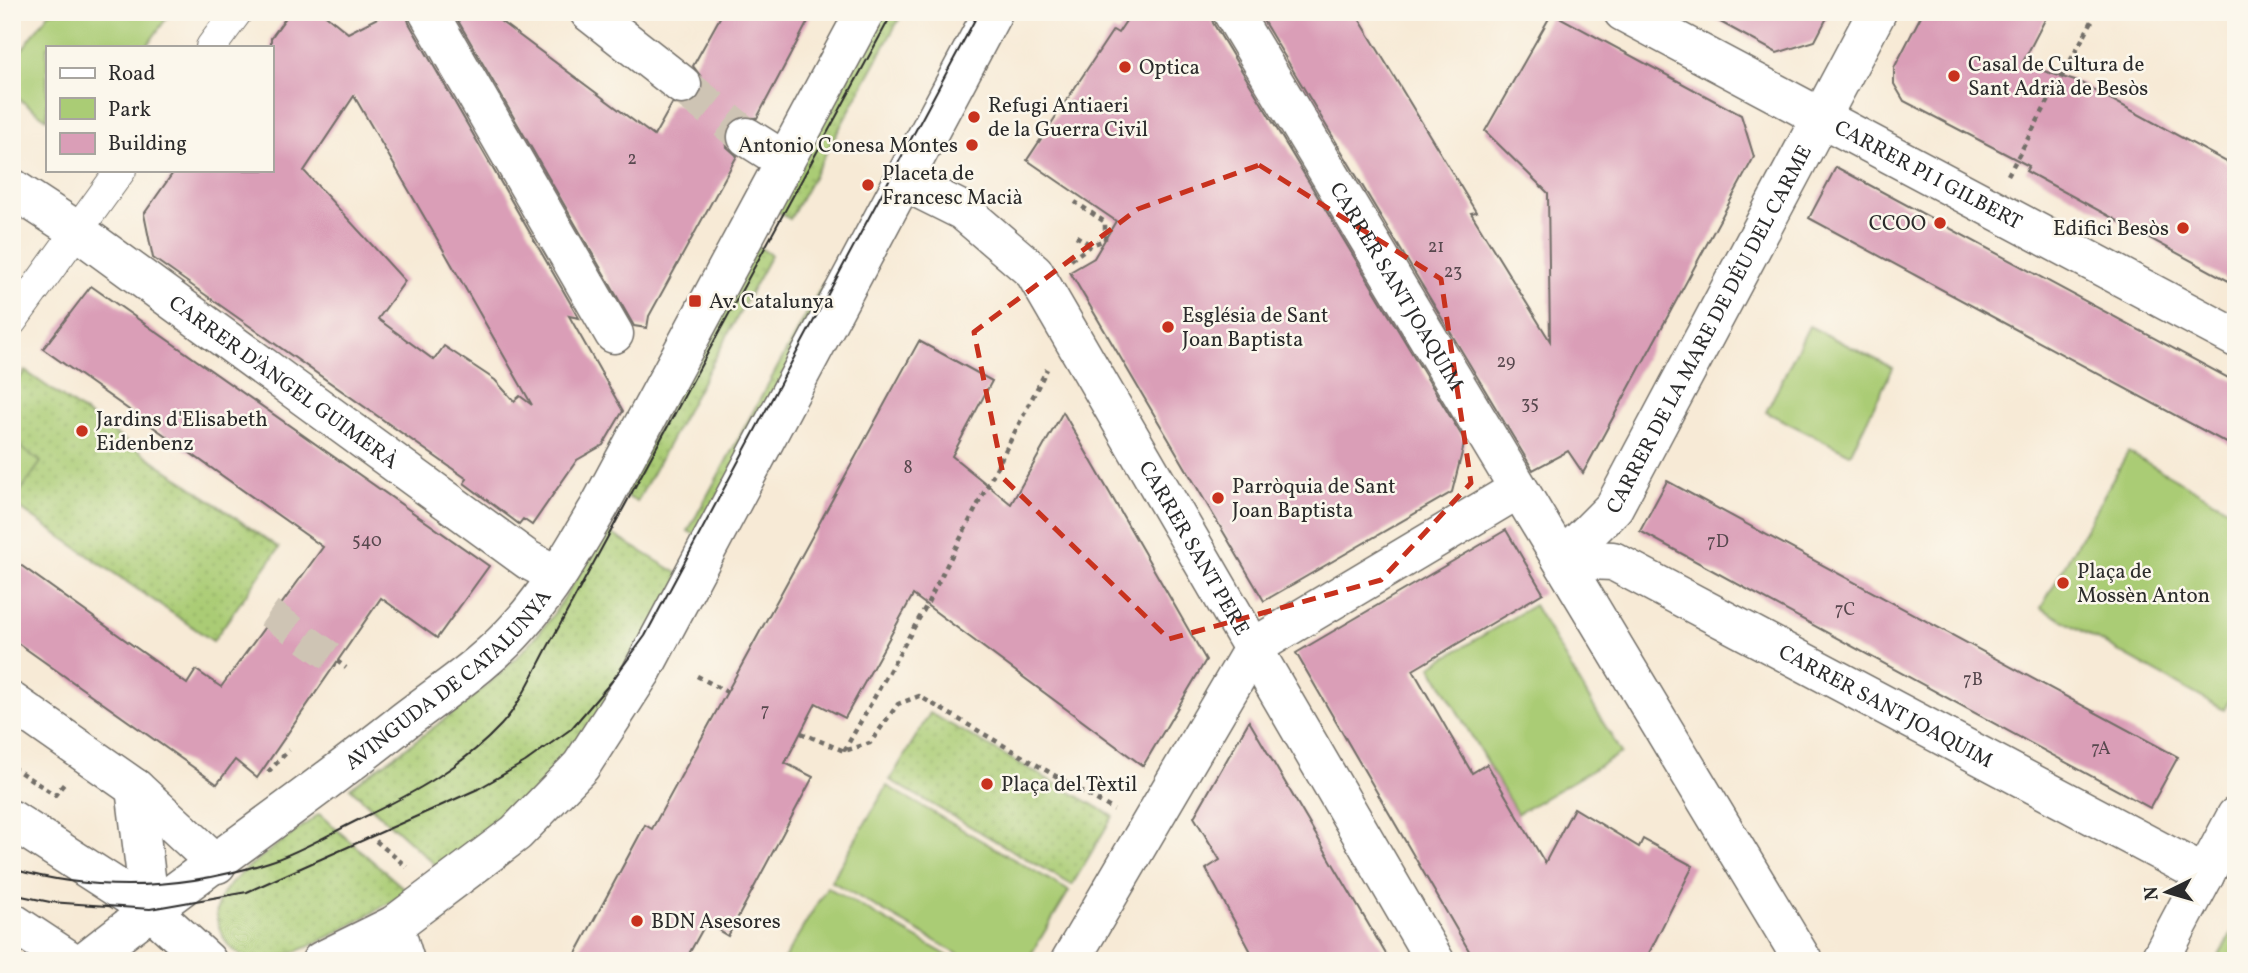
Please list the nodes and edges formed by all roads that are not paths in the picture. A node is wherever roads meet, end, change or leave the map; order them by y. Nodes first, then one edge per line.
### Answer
1 (237, 12) edge
2 (428, 12) edge
3 (589, 12) edge
4 (865, 12) edge
5 (993, 12) edge
6 (1232, 12) edge
7 (1623, 12) edge
8 (1877, 12) edge
9 (212, 46) edge
10 (682, 85) tunnel mouth
11 (1819, 119) junction
12 (747, 137) tunnel mouth
13 (785, 161) junction
14 (120, 172) edge
15 (903, 181) junction
16 (12, 188) edge
17 (76, 230) junction
18 (12, 321) edge
19 (614, 334) dead end
20 (2236, 338) edge
21 (1517, 489) junction
22 (1562, 559) junction
23 (557, 575) junction
24 (1254, 647) junction
25 (12, 702) edge
26 (135, 788) junction
27 (2236, 816) edge
28 (12, 820) edge
29 (217, 864) junction
30 (2205, 875) junction
31 (150, 909) junction
32 (12, 922) edge
33 (399, 943) edge
34 (71, 961) edge
35 (85, 961) edge
36 (207, 961) edge
37 (321, 961) edge
38 (1070, 961) edge
39 (1435, 961) edge
40 (1803, 961) edge
41 (2159, 961) edge

1 - 9 street
2 - 19 main road
3 - 10 main road
4 - 13 main road
5 - 15 main road
6 - 21 main road, CARRER SANT JOAQUIM
7 - 11 main road, CARRER PI I GILBERT
8 - 11 main road, CARRER DE LA MARE DE DÉU DEL CARME
11 - 20 main road, CARRER PI I GILBERT
11 - 22 main road, CARRER DE LA MARE DE DÉU DEL CARME
12 - 13 main road
13 - 23 main road, AVINGUDA DE CATALUNYA
14 - 17 street
15 - 24 main road, CARRER SANT PERE
15 - 33 main road
16 - 17 main road, CARRER D'ÀNGEL GUIMERÀ
17 - 18 street
17 - 23 main road, CARRER D'ÀNGEL GUIMERÀ
21 - 22 main road, CARRER SANT JOAQUIM
21 - 24 main road
22 - 30 main road, CARRER SANT JOAQUIM
22 - 40 main road, CARRER SANT JOAQUIM
23 - 29 main road, AVINGUDA DE CATALUNYA
24 - 38 main road
24 - 39 main road, CARRER SANT PERE
25 - 26 main road
26 - 29 main road
26 - 31 main road
27 - 30 main road
28 - 31 main road
29 - 31 main road, AVINGUDA DE CATALUNYA
30 - 41 main road
31 - 35 main road, AVINGUDA DE CATALUNYA
31 - 36 main road
32 - 34 main road
33 - 37 main road

